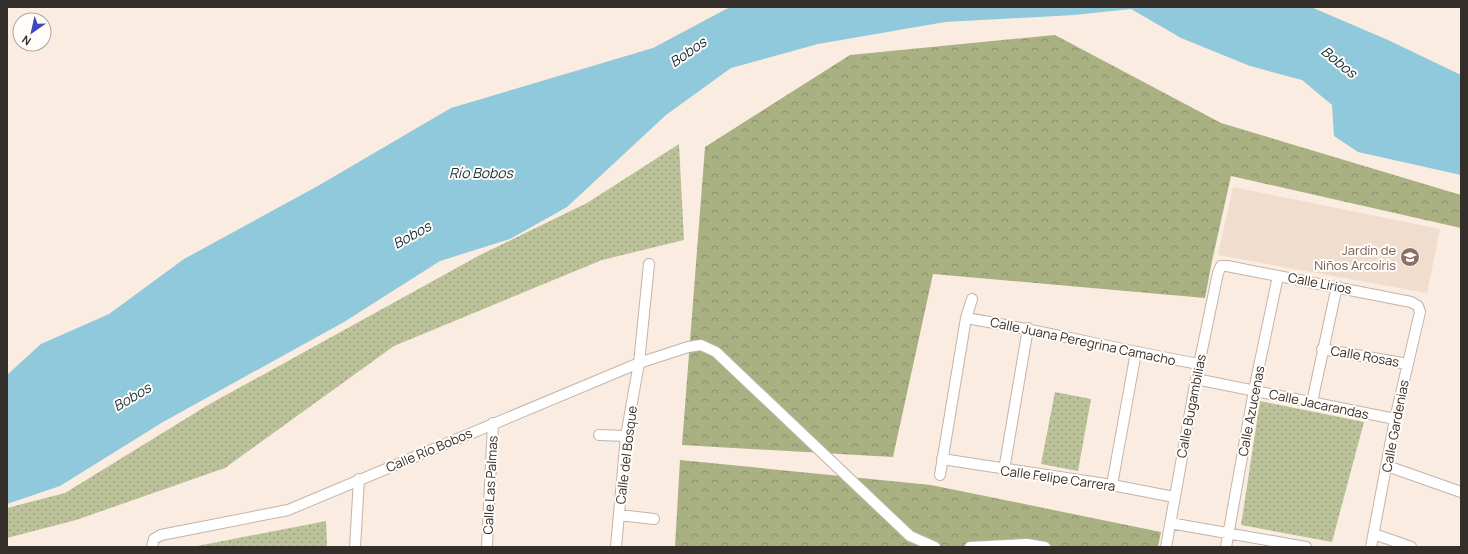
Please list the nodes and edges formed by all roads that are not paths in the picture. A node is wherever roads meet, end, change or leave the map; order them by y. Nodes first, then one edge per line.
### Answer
1 (650, 264) dead end
2 (1221, 266) joint
3 (1278, 276) junction
4 (1337, 286) junction
5 (972, 299) dead end
6 (1418, 306) joint
7 (966, 318) junction
8 (1028, 328) junction
9 (1322, 349) junction
10 (1136, 352) junction
11 (639, 363) junction
12 (1199, 364) junction
13 (1408, 364) junction
14 (1196, 379) junction
15 (1254, 390) junction
16 (1312, 402) junction
17 (1395, 419) junction
18 (493, 423) junction
19 (599, 434) dead end
20 (626, 436) junction
21 (942, 459) junction
22 (1387, 466) junction
23 (1004, 470) junction
24 (940, 475) dead end
25 (359, 480) junction
26 (1112, 485) junction
27 (1461, 492) edge
28 (1174, 497) junction
29 (619, 515) junction
30 (654, 519) dead end
31 (1170, 523) junction
32 (1229, 533) junction
33 (1374, 534) junction
34 (153, 543) edge
35 (1288, 545) edge
36 (354, 547) edge
37 (487, 547) edge
38 (616, 547) edge
39 (935, 547) edge
40 (970, 547) edge
41 (1045, 547) edge
42 (1166, 547) edge
43 (1226, 547) edge
44 (1306, 547) edge
45 (1371, 547) edge
46 (1411, 547) edge

1 - 11 street, Calle del Bosque
2 - 3 street, Calle Lirios
2 - 12 street, Calle Bugambilias
3 - 4 street, Calle Lirios
3 - 15 street, Calle Azucenas
4 - 6 street, Calle Lirios
4 - 9 street
5 - 7 street
6 - 13 street, Calle Gardenias
7 - 8 street, Calle Juana Peregrina Camacho
7 - 21 street
8 - 10 street, Calle Juana Peregrina Camacho
8 - 23 street
9 - 13 street, Calle Rosas
9 - 16 street
10 - 12 street, Calle Juana Peregrina Camacho
10 - 26 street
11 - 18 street, Calle Río Bobos
11 - 20 street, Calle del Bosque
11 - 39 street, Calle Río Bobos
12 - 14 street, Calle Bugambilias
13 - 17 street, Calle Gardenias
14 - 15 street, Calle Jacarandas
14 - 28 street, Calle Bugambilias
15 - 16 street, Calle Jacarandas
15 - 32 street, Calle Azucenas
16 - 17 street, Calle Jacarandas
17 - 22 street, Calle Gardenias
18 - 25 street, Calle Río Bobos
18 - 37 street, Calle Las Palmas
19 - 20 street
20 - 29 street, Calle del Bosque
21 - 23 street, Calle Felipe Carrera
21 - 24 street
22 - 27 street
22 - 33 street, Calle Gardenias
23 - 26 street, Calle Felipe Carrera
25 - 34 street, Calle Río Bobos
25 - 36 street
26 - 28 street, Calle Felipe Carrera
28 - 31 street, Calle Bugambilias
29 - 30 street
29 - 38 street, Calle del Bosque
31 - 32 street
31 - 42 street, Calle Bugambilias
32 - 35 street
32 - 43 street, Calle Azucenas
33 - 45 street, Calle Gardenias
33 - 46 street
35 - 44 street
40 - 41 street

